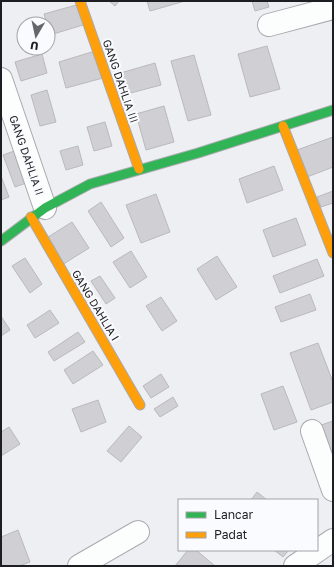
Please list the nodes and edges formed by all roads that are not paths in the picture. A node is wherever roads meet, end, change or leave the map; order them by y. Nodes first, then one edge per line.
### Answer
1 (80, 1) edge
2 (333, 8) edge
3 (269, 25) dead end
4 (1, 80) edge
5 (333, 110) edge
6 (283, 126) junction
7 (138, 169) junction
8 (38, 213) junction
9 (1, 242) edge
10 (333, 253) edge
11 (140, 405) dead end
12 (312, 430) dead end
13 (333, 490) edge
14 (138, 532) dead end
15 (333, 540) edge
16 (318, 550) edge
17 (317, 551) edge
18 (80, 566) edge
19 (295, 566) edge

1 - 7 street, GANG DAHLIA III
2 - 3 street
4 - 8 street, GANG DAHLIA II
5 - 6 street
6 - 7 street
6 - 10 street
7 - 8 street
8 - 9 street
8 - 11 street, GANG DAHLIA I
12 - 13 street
14 - 18 street
15 - 16 street
17 - 19 street

